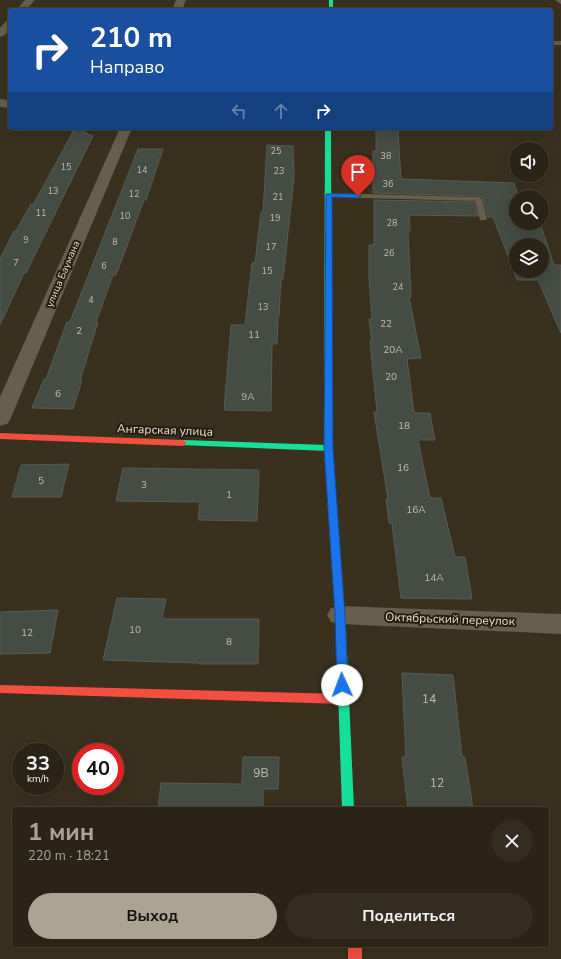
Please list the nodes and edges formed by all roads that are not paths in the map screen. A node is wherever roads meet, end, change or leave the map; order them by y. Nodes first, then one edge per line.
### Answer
1 (30, 0) edge
2 (23, 8) edge
3 (8, 24) edge
4 (0, 34) edge
5 (125, 130) edge
6 (328, 130) edge
7 (328, 196) junction
8 (484, 218) dead end
9 (0, 420) edge
10 (0, 436) edge
11 (328, 448) junction
12 (340, 615) junction
13 (561, 624) edge
14 (0, 689) edge
15 (343, 699) junction
16 (348, 807) edge
17 (354, 947) edge
18 (355, 959) edge

1 - 2 street
3 - 4 street
5 - 9 street, улица Баумана
6 - 7 street
7 - 8 lane
7 - 11 street
10 - 11 street, Ангарская улица
11 - 12 street
12 - 13 street, Октябрьский переулок
12 - 15 street
14 - 15 street
15 - 16 street
17 - 18 street

